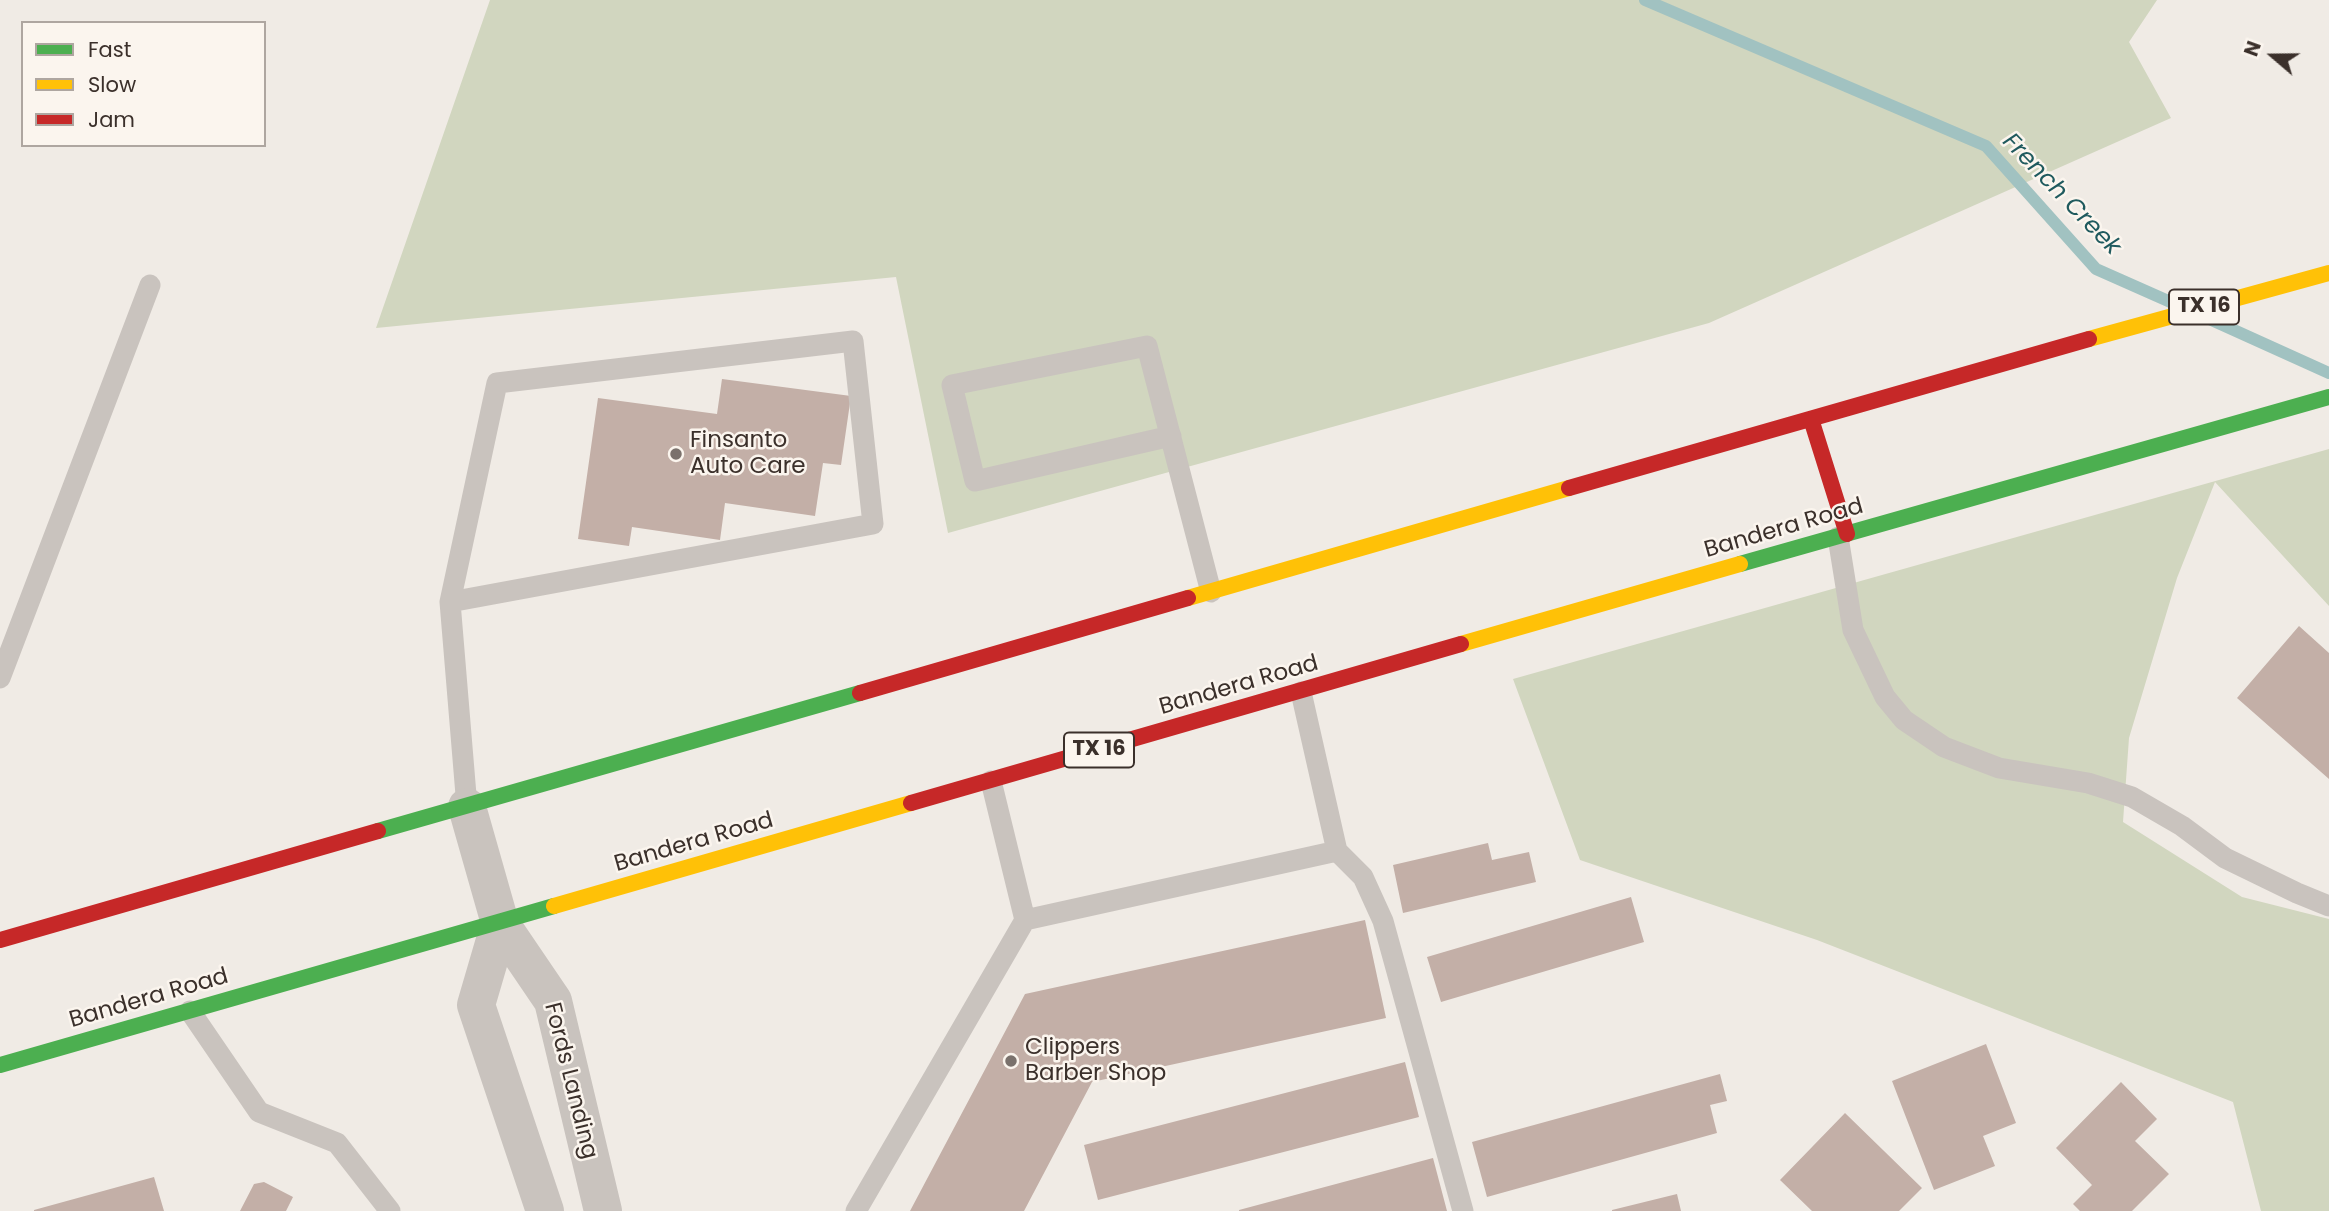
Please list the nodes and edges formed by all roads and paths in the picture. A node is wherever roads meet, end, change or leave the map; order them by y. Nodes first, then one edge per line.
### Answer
1 (2329, 273) edge
2 (149, 285) dead end
3 (2329, 397) edge
4 (1811, 419) junction
5 (1171, 436) junction
6 (1842, 535) junction
7 (1211, 592) junction
8 (450, 602) junction
9 (0, 678) edge
10 (1301, 692) junction
11 (991, 781) junction
12 (467, 807) junction
13 (1337, 851) junction
14 (2329, 906) edge
15 (1025, 920) junction
16 (500, 923) junction
17 (0, 940) edge
18 (190, 1011) junction
19 (0, 1065) edge
20 (390, 1211) edge
21 (545, 1211) edge
22 (603, 1211) edge
23 (856, 1211) edge
24 (1463, 1211) edge

1 - 4 main road, TX 16
2 - 9 lane
3 - 6 main road, Bandera Road / TX 16
4 - 6 main road
4 - 7 main road, TX 16
5 - 5 lane
5 - 7 lane
6 - 10 main road, Bandera Road / TX 16
6 - 14 lane
7 - 12 main road, TX 16
8 - 8 lane
8 - 12 lane
10 - 11 main road, Bandera Road / TX 16
10 - 13 lane
11 - 15 lane
11 - 16 main road, Bandera Road / TX 16
12 - 16 street, Fords Landing
12 - 17 main road, TX 16
13 - 15 lane
13 - 24 lane
15 - 23 lane
16 - 18 main road, Bandera Road / TX 16
16 - 21 street
16 - 22 street, Fords Landing
18 - 19 main road, Bandera Road / TX 16
18 - 20 lane

